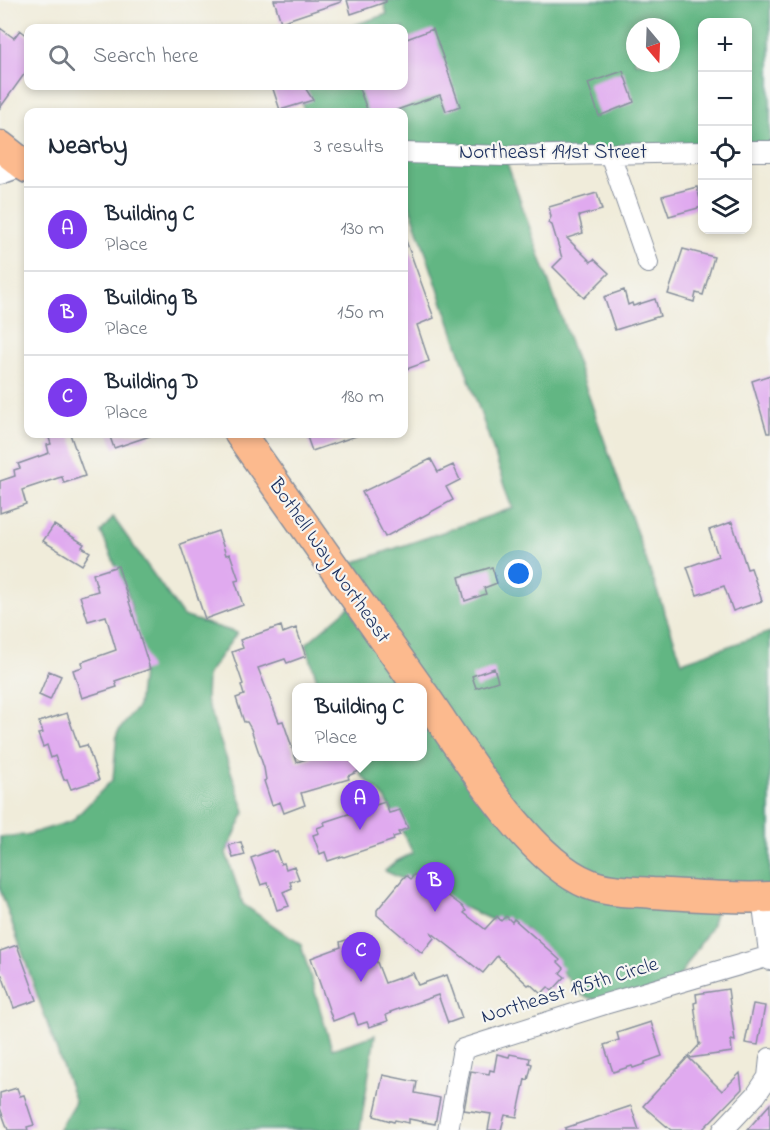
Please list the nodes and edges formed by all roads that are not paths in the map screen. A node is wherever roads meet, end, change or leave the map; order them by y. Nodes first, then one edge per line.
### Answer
1 (752, 151) edge
2 (770, 151) edge
3 (698, 152) edge
4 (408, 153) edge
5 (610, 154) junction
6 (648, 263) dead end
7 (243, 438) edge
8 (416, 683) edge
9 (427, 700) edge
10 (766, 897) edge
11 (770, 958) edge
12 (770, 1058) edge
13 (448, 1130) edge
14 (723, 1130) edge

1 - 2 street
3 - 5 street, Northeast 191st Street
4 - 5 street, Northeast 191st Street
5 - 6 street
7 - 8 main road, Bothell Way Northeast
9 - 10 main road
10 - 11 street, Northeast 195th Circle
11 - 13 street, Northeast 195th Circle
12 - 14 street

